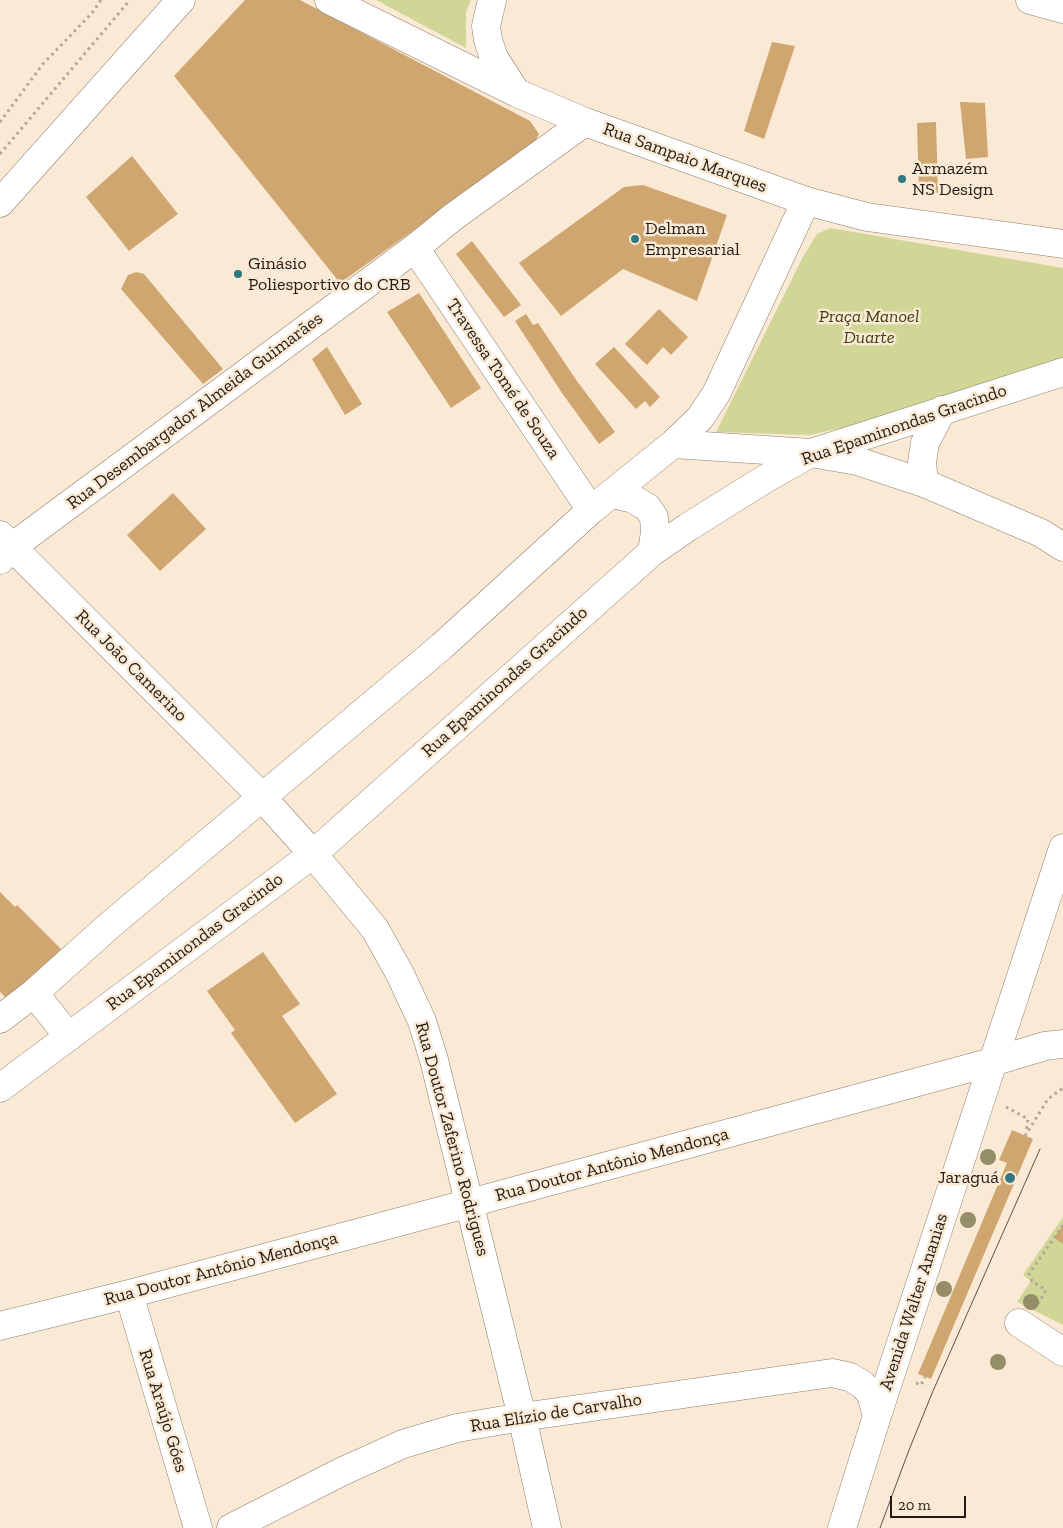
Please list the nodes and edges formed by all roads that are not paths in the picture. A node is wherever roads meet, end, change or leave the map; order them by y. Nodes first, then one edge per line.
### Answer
1 (180, 0) edge
2 (329, 0) edge
3 (492, 0) edge
4 (1030, 0) edge
5 (1063, 10) edge
6 (517, 93) junction
7 (585, 122) junction
8 (806, 201) junction
9 (0, 203) edge
10 (1063, 244) edge
11 (415, 248) junction
12 (1063, 372) edge
13 (942, 410) junction
14 (673, 444) junction
15 (811, 453) junction
16 (924, 482) junction
17 (613, 494) junction
18 (591, 510) junction
19 (4, 547) edge
20 (1063, 547) edge
21 (652, 552) junction
22 (261, 796) junction
23 (1063, 848) edge
24 (313, 854) junction
25 (34, 993) junction
26 (0, 1018) edge
27 (69, 1037) junction
28 (1063, 1044) edge
29 (992, 1062) junction
30 (0, 1088) edge
31 (470, 1203) junction
32 (129, 1294) junction
33 (1026, 1317) road end
34 (0, 1326) edge
35 (1063, 1352) edge
36 (877, 1416) junction
37 (522, 1417) junction
38 (198, 1528) edge
39 (231, 1528) edge
40 (547, 1528) edge
41 (842, 1528) edge

1 - 9 street
2 - 6 street, Rua Sampaio Marques
3 - 6 street
4 - 5 street
6 - 7 street, Rua Sampaio Marques
7 - 8 street, Rua Sampaio Marques
7 - 11 street, Rua Desembargador Almeida Guimarães
8 - 10 street, Rua Sampaio Marques
8 - 14 street
11 - 18 street, Travessa Tomé de Souza
11 - 19 street, Rua Desembargador Almeida Guimarães
12 - 13 street, Rua Epaminondas Gracindo
13 - 15 street, Rua Epaminondas Gracindo
13 - 16 street
14 - 15 street
14 - 17 street
15 - 16 street
15 - 21 street, Rua Epaminondas Gracindo
16 - 20 street
17 - 18 street
17 - 21 street
18 - 22 street
19 - 22 street, Rua João Camerino
21 - 24 street, Rua Epaminondas Gracindo
22 - 24 street, Rua Doutor Zeferino Rodrigues
22 - 25 street
23 - 29 street, Avenida Walter Ananias
24 - 27 street, Rua Epaminondas Gracindo
24 - 31 street, Rua Doutor Zeferino Rodrigues
25 - 26 street
25 - 27 street
27 - 30 street, Rua Epaminondas Gracindo
28 - 29 street, Rua Doutor Antônio Mendonça
29 - 31 street, Rua Doutor Antônio Mendonça
29 - 36 street, Avenida Walter Ananias
31 - 32 street, Rua Doutor Antônio Mendonça
31 - 37 street, Rua Doutor Zeferino Rodrigues
32 - 34 street, Rua Doutor Antônio Mendonça
32 - 38 street, Rua Araújo Góes
33 - 35 street
36 - 37 street, Rua Elízio de Carvalho
36 - 41 street, Avenida Walter Ananias
37 - 39 street, Rua Elízio de Carvalho
37 - 40 street, Rua Doutor Zeferino Rodrigues

